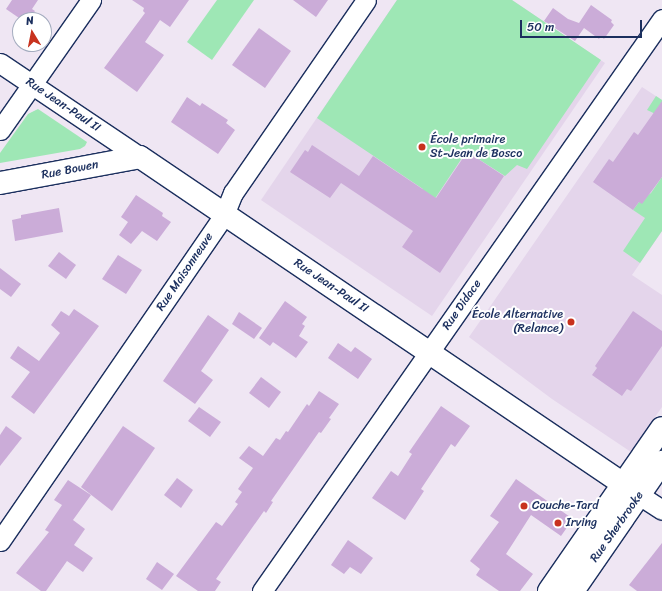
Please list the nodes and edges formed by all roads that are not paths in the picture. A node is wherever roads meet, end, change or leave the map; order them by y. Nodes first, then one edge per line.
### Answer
1 (91, 0) edge
2 (366, 0) edge
3 (662, 19) edge
4 (0, 63) edge
5 (32, 84) junction
6 (0, 130) edge
7 (140, 157) junction
8 (0, 183) edge
9 (224, 215) junction
10 (429, 352) junction
11 (662, 428) edge
12 (662, 462) edge
13 (631, 489) junction
14 (662, 510) edge
15 (0, 541) edge
16 (262, 591) edge
17 (549, 591) edge
18 (573, 591) edge

1 - 5 street
2 - 9 street, Rue Maisonneuve
3 - 10 street, Rue Didace
4 - 5 street, Rue Jean-Paul II
5 - 6 street
5 - 7 street, Rue Jean-Paul II
7 - 8 street, Rue Bowen
7 - 9 street, Rue Jean-Paul II
9 - 10 street, Rue Jean-Paul II
9 - 15 street, Rue Maisonneuve
10 - 13 street, Rue Jean-Paul II
10 - 16 street, Rue Didace
11 - 13 street, Rue Sherbrooke
12 - 13 street, Rue Sherbrooke
13 - 14 street, Rue Jean-Paul II
13 - 17 street, Rue Sherbrooke
13 - 18 street, Rue Sherbrooke

